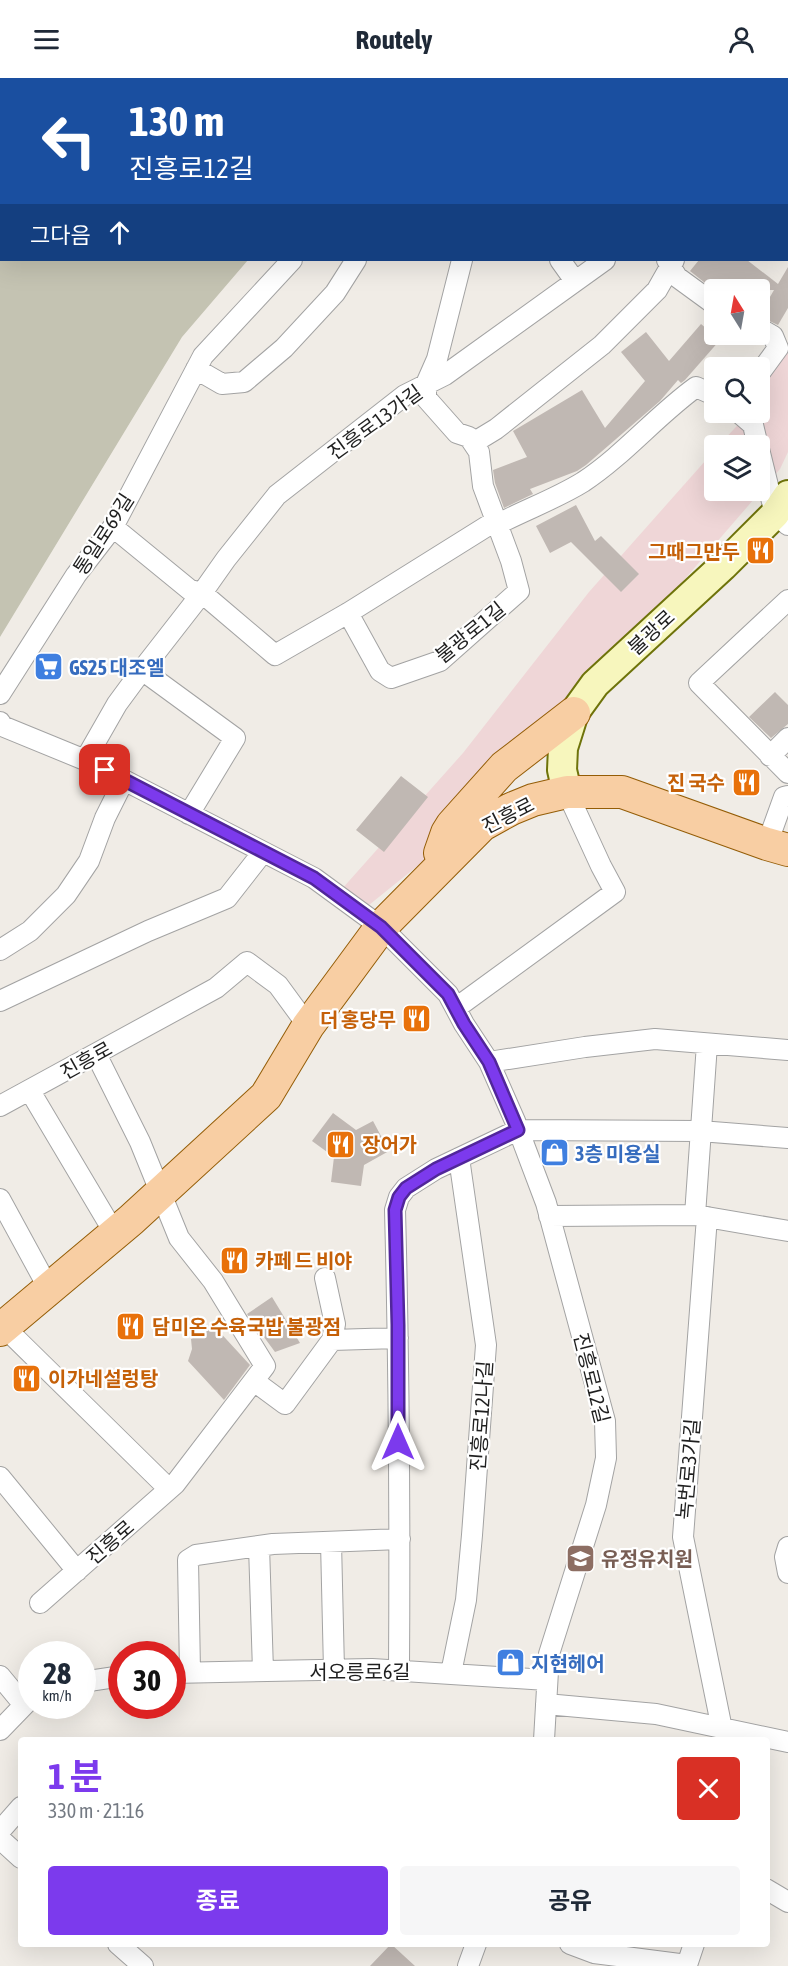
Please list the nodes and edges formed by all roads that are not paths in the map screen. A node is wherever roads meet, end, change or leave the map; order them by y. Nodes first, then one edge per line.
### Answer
1 (291, 261) edge
2 (355, 261) edge
3 (462, 261) edge
4 (561, 261) edge
5 (604, 261) edge
6 (671, 261) edge
7 (576, 281) junction
8 (704, 297) edge
9 (770, 334) edge
10 (770, 359) edge
11 (196, 369) junction
12 (426, 384) junction
13 (704, 391) edge
14 (473, 443) junction
15 (770, 475) edge
16 (784, 511) edge
17 (496, 523) junction
18 (113, 527) junction
19 (202, 593) junction
20 (788, 600) edge
21 (348, 613) junction
22 (142, 670) junction
23 (0, 694) edge
24 (574, 713) junction
25 (0, 722) edge
26 (788, 738) edge
27 (770, 756) junction
28 (85, 760) junction
29 (788, 773) edge
30 (124, 780) junction
31 (567, 792) junction
32 (788, 796) edge
33 (189, 814) junction
34 (778, 847) edge
35 (263, 852) junction
36 (434, 873) junction
37 (381, 927) junction
38 (0, 950) edge
39 (0, 1001) edge
40 (456, 1008) junction
41 (309, 1026) junction
42 (707, 1044) junction
43 (788, 1050) edge
44 (96, 1054) junction
45 (489, 1062) junction
46 (30, 1091) junction
47 (0, 1106) edge
48 (518, 1130) junction
49 (700, 1131) junction
50 (788, 1138) edge
51 (459, 1158) junction
52 (160, 1193) junction
53 (0, 1199) edge
54 (549, 1216) junction
55 (701, 1216) junction
56 (788, 1231) edge
57 (115, 1234) junction
58 (325, 1278) dead end
59 (49, 1290) junction
60 (2, 1326) edge
61 (398, 1338) junction
62 (332, 1341) junction
63 (254, 1381) junction
64 (0, 1477) edge
65 (170, 1489) junction
66 (400, 1539) junction
67 (331, 1542) junction
68 (260, 1546) junction
69 (788, 1547) edge
70 (77, 1571) junction
71 (788, 1573) edge
72 (40, 1603) dead end
73 (183, 1641) edge
74 (334, 1670) junction
75 (399, 1670) junction
76 (263, 1671) junction
77 (186, 1673) edge
78 (451, 1673) junction
79 (0, 1676) edge
80 (547, 1680) junction
81 (18, 1692) edge
82 (546, 1704) junction
83 (18, 1711) edge
84 (722, 1729) junction
85 (0, 1730) edge
86 (544, 1737) edge
87 (763, 1737) edge
88 (770, 1738) edge
89 (788, 1742) edge
90 (18, 1810) edge
91 (0, 1831) edge
92 (0, 1839) edge
93 (18, 1855) edge
94 (770, 1891) edge
95 (788, 1902) edge
96 (121, 1947) edge
97 (475, 1947) edge
98 (578, 1947) edge
99 (693, 1947) edge
100 (608, 1949) edge
101 (143, 1966) edge
102 (468, 1966) edge

1 - 11 street, 통일로69길
2 - 11 street
3 - 12 street
4 - 7 street
5 - 7 street, 진흥로13가길
6 - 8 street
6 - 14 street
7 - 12 street, 진흥로13가길
9 - 10 street
11 - 18 street, 통일로69길
12 - 14 street
12 - 19 street, 진흥로13가길
13 - 17 street
14 - 17 street, 불광로1길
15 - 16 street
16 - 24 main road, 불광로
17 - 21 street
17 - 21 street, 불광로1길
18 - 19 street
18 - 23 street, 통일로69길
19 - 21 street
19 - 22 street, 진흥로13가길
20 - 27 street
22 - 28 street, 진흥로13가길
22 - 33 street
24 - 31 main road, 불광로
24 - 36 main road
25 - 28 street, 진흥로12길
26 - 27 street
27 - 29 street
28 - 30 street, 진흥로12길
30 - 33 street, 진흥로12길
30 - 38 street
31 - 34 main road, 진흥로
31 - 36 main road, 진흥로
31 - 40 street
32 - 34 street
33 - 35 street, 진흥로12길
35 - 37 street, 진흥로12길
35 - 39 street
36 - 37 main road, 진흥로
37 - 40 street, 진흥로12길
37 - 41 main road, 진흥로
40 - 45 street, 진흥로12길
41 - 44 street, 진흥로
41 - 52 main road, 진흥로
42 - 43 street
42 - 45 street
42 - 49 street, 녹번로3가길
44 - 46 street, 진흥로
44 - 52 street
45 - 48 street, 진흥로12길
46 - 47 street, 진흥로
46 - 57 street
48 - 49 street
48 - 51 street
48 - 54 street, 진흥로12길
49 - 50 street
49 - 55 street, 녹번로3가길
51 - 61 street
51 - 78 street, 진흥로12나길
52 - 57 main road, 진흥로
52 - 63 street, 진흥로
53 - 59 street
54 - 55 street
54 - 80 street, 진흥로12길
55 - 56 street
55 - 84 street, 녹번로3가길
57 - 59 main road, 진흥로
58 - 62 street
59 - 60 main road, 진흥로
60 - 65 street, 진흥로
61 - 62 street
61 - 66 street
62 - 63 street
63 - 65 street, 진흥로
64 - 70 street, 진흥로
65 - 70 street, 진흥로
66 - 67 street
66 - 75 street
67 - 68 street
67 - 74 street
68 - 73 street
68 - 76 street
69 - 71 street
70 - 72 street, 진흥로
74 - 75 street, 서오릉로6길
74 - 76 street, 서오릉로6길
75 - 78 street, 서오릉로6길
76 - 77 street, 서오릉로6길
78 - 80 street, 서오릉로6길
79 - 81 street
80 - 82 street, 진흥로12길
82 - 84 street
82 - 86 street, 진흥로12길
83 - 85 street
84 - 87 street
88 - 89 street
90 - 91 street
92 - 93 street
94 - 95 street
96 - 101 street
97 - 102 street
98 - 100 street
99 - 100 street

